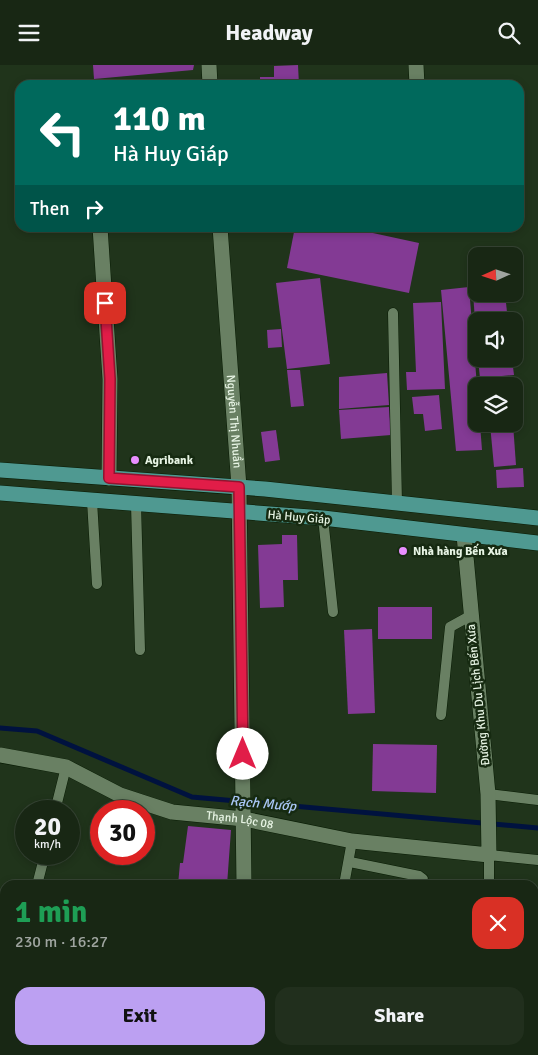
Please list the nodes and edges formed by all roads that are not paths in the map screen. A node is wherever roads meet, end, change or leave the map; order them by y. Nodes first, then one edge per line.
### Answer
1 (209, 65) edge
2 (416, 65) edge
3 (210, 80) edge
4 (418, 80) edge
5 (100, 232) edge
6 (220, 232) edge
7 (393, 313) dead end
8 (0, 470) edge
9 (109, 478) junction
10 (239, 487) junction
11 (0, 493) edge
12 (92, 501) junction
13 (397, 503) junction
14 (136, 504) junction
15 (240, 511) junction
16 (323, 518) junction
17 (538, 518) edge
18 (464, 535) junction
19 (538, 543) edge
20 (96, 584) dead end
21 (333, 612) dead end
22 (470, 616) junction
23 (140, 650) dead end
24 (441, 715) dead end
25 (0, 755) edge
26 (66, 767) junction
27 (488, 794) junction
28 (58, 800) edge
29 (538, 800) edge
30 (244, 819) junction
31 (352, 841) junction
32 (489, 855) junction
33 (538, 860) edge
34 (350, 862) junction
35 (43, 865) edge
36 (39, 880) edge
37 (244, 880) edge
38 (345, 880) edge
39 (423, 880) edge
40 (489, 880) edge

1 - 3 street
2 - 4 street
5 - 9 street
6 - 10 street, Nguyễn Thị Nhuần
7 - 13 lane
8 - 9 main road, Hà Huy Giáp
9 - 10 main road, Hà Huy Giáp
10 - 13 main road, Hà Huy Giáp
10 - 15 street, Nguyễn Thị Nhuần
11 - 12 main road, Hà Huy Giáp
12 - 14 main road, Hà Huy Giáp
12 - 20 lane
13 - 17 main road, Hà Huy Giáp
14 - 15 main road, Hà Huy Giáp
14 - 23 lane
15 - 16 main road, Hà Huy Giáp
15 - 30 street, Nguyễn Thị Nhuần
16 - 18 main road, Hà Huy Giáp
16 - 21 lane
18 - 19 main road, Hà Huy Giáp
18 - 22 street, Đường Khu Du Lịch Bến Xưa
22 - 24 lane
22 - 27 street, Đường Khu Du Lịch Bến Xưa
25 - 26 street, Thạnh Lộc 08
26 - 28 lane
26 - 30 street, Thạnh Lộc 08
27 - 29 lane
27 - 32 street, Đường Khu Du Lịch Bến Xưa
30 - 31 street, Thạnh Lộc 08
30 - 37 street, Nguyễn Thị Nhuần
31 - 32 street, Thạnh Lộc 08
31 - 34 lane
32 - 33 lane
32 - 40 lane, Đường Khu Du Lịch Bến Xưa
34 - 38 lane
34 - 39 lane
35 - 36 lane

